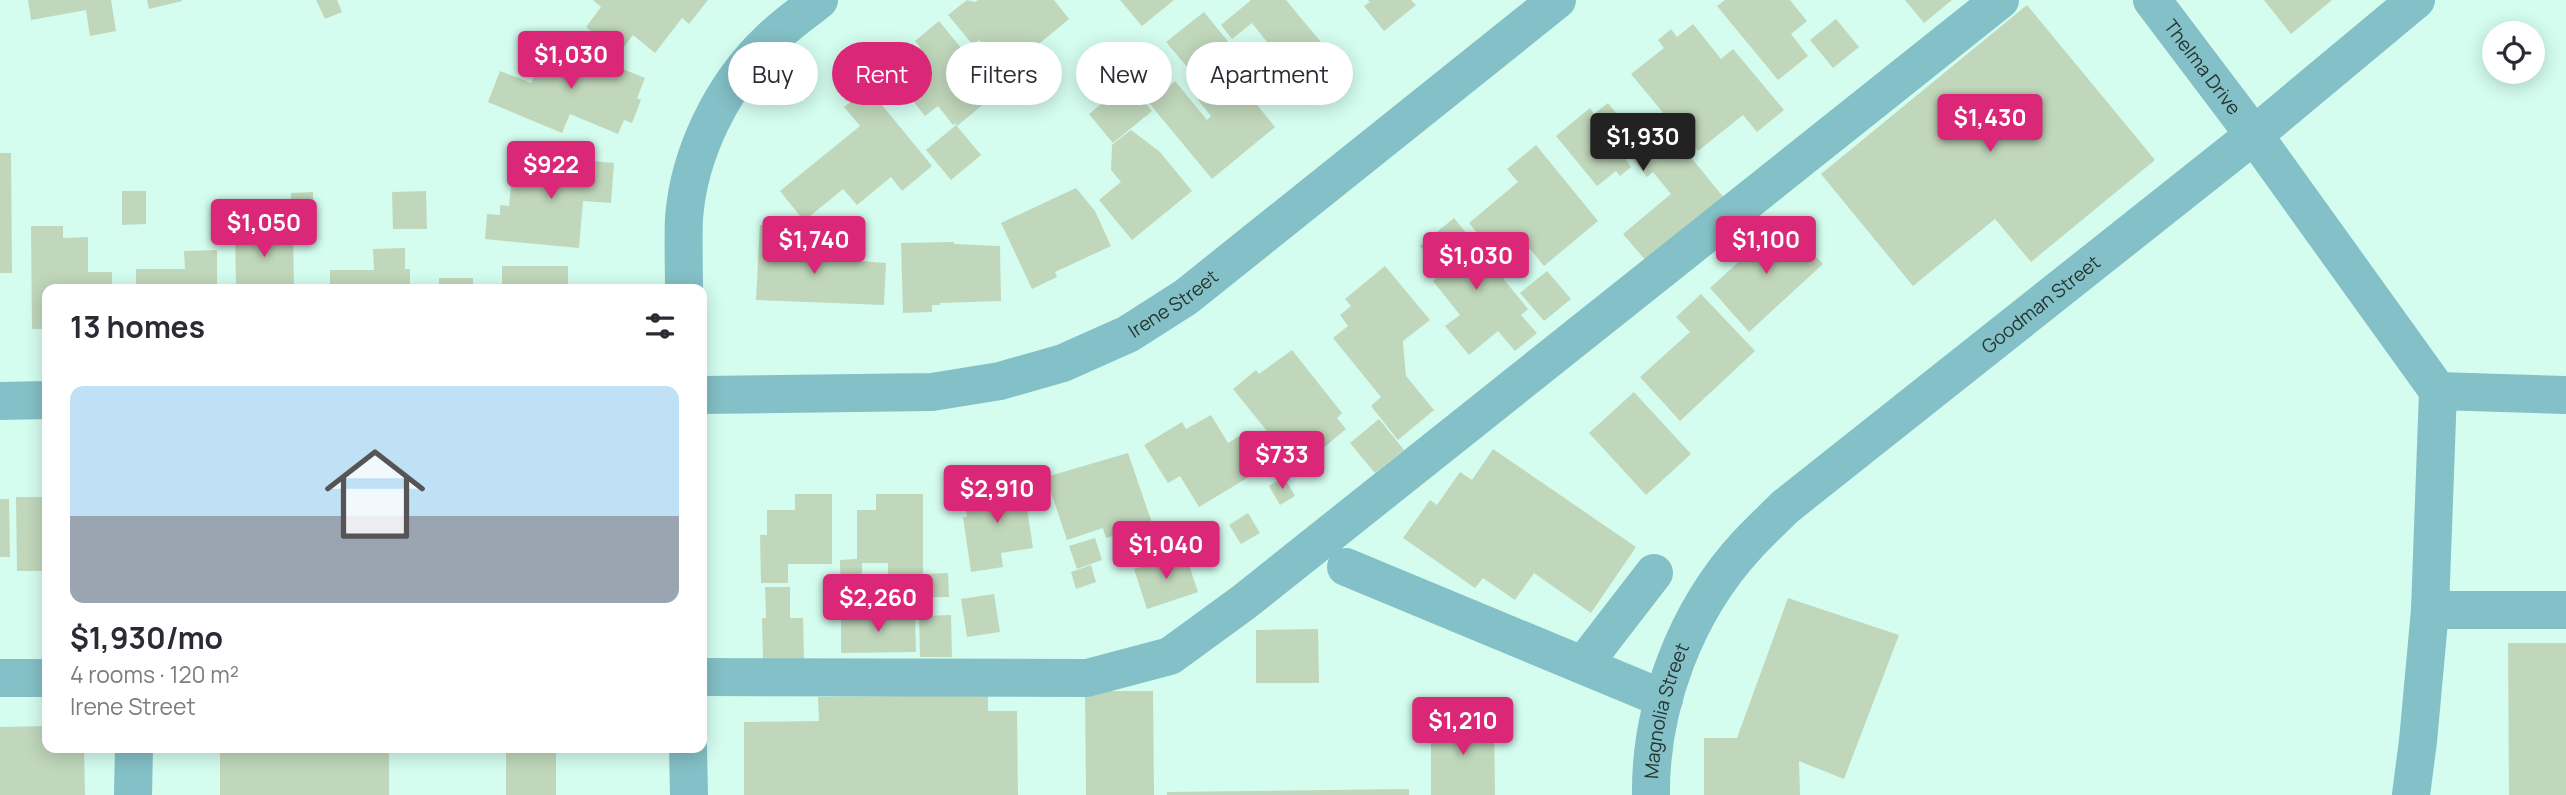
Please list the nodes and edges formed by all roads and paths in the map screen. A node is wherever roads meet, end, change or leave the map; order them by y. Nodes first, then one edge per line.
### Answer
1 (819, 0) edge
2 (2000, 0) edge
3 (2151, 0) edge
4 (2416, 0) edge
5 (1533, 7) edge
6 (2254, 135) junction
7 (684, 284) edge
8 (2438, 391) junction
9 (707, 395) edge
10 (2566, 395) edge
11 (42, 400) edge
12 (0, 401) edge
13 (1346, 567) dead end
14 (1654, 573) dead end
15 (2430, 610) junction
16 (2566, 610) edge
17 (1690, 631) joint
18 (1583, 665) junction
19 (707, 677) edge
20 (0, 678) edge
21 (42, 678) edge
22 (1664, 699) junction
23 (134, 753) edge
24 (688, 753) edge
25 (133, 795) edge
26 (689, 795) edge
27 (1651, 795) edge
28 (2411, 795) edge

1 - 7 street
2 - 19 street
3 - 6 street, Thelma Drive
4 - 6 street, Goodman Street
5 - 9 street, Irene Street
6 - 8 street, Thelma Drive
6 - 17 street, Goodman Street
8 - 10 street
8 - 15 street
11 - 12 street
13 - 18 street
14 - 18 street
15 - 16 street
15 - 28 street
17 - 22 street, Magnolia Street
18 - 22 street
20 - 21 street
22 - 27 street, Magnolia Street
23 - 25 street
24 - 26 street

